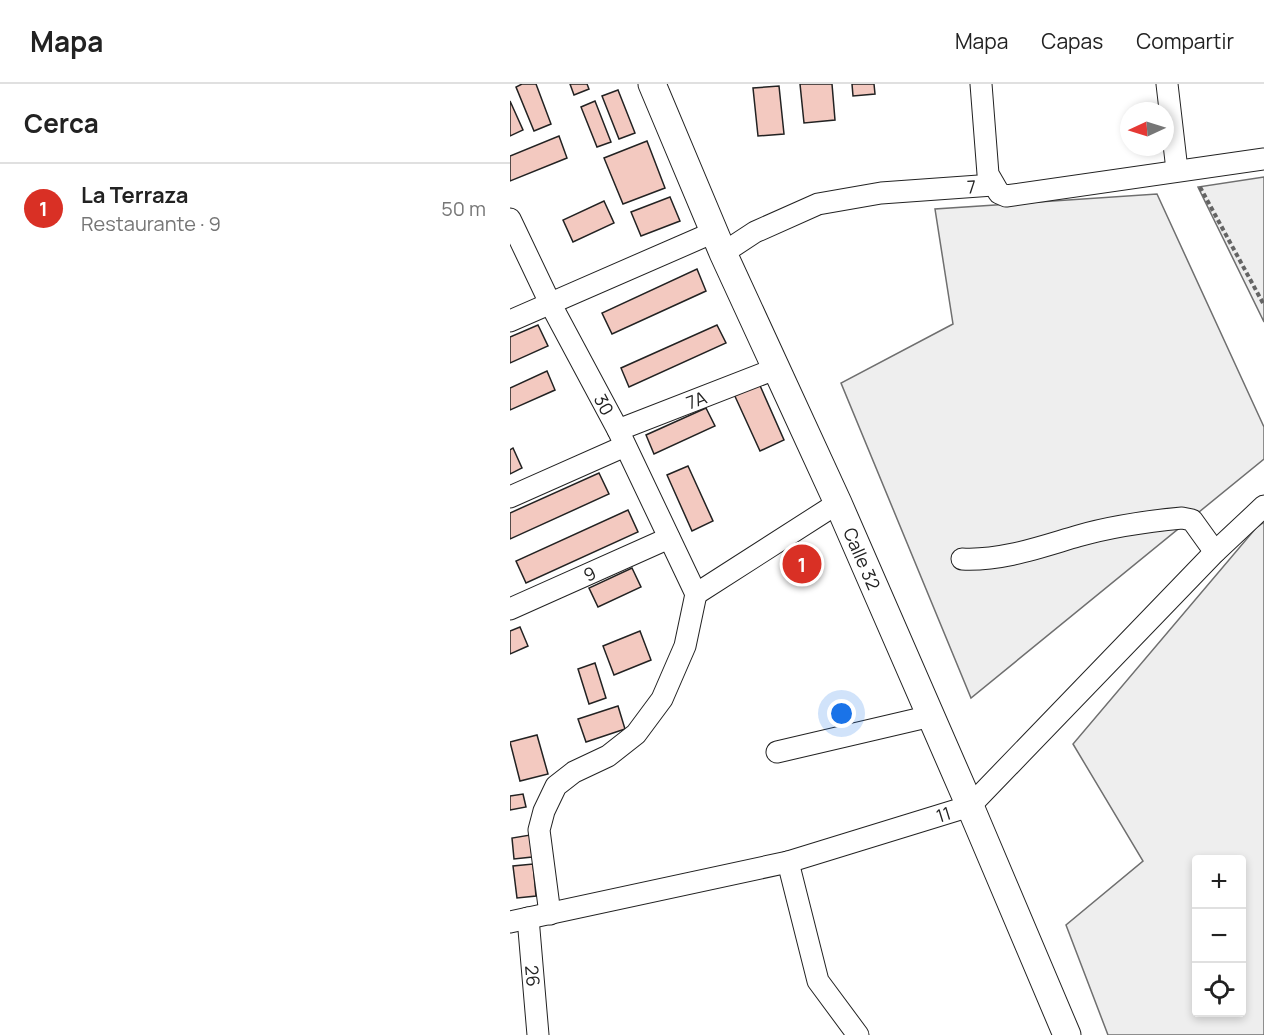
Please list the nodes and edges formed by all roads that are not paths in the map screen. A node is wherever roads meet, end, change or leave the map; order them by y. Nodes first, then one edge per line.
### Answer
1 (652, 84) edge
2 (981, 84) edge
3 (1167, 84) edge
4 (1264, 159) edge
5 (1183, 169) junction
6 (993, 185) junction
7 (510, 219) edge
8 (718, 242) junction
9 (550, 303) junction
10 (510, 321) edge
11 (775, 369) junction
12 (621, 438) junction
13 (510, 497) edge
14 (838, 503) junction
15 (1264, 506) edge
16 (669, 538) junction
17 (1215, 552) junction
18 (962, 559) dead end
19 (696, 594) junction
20 (510, 609) edge
21 (931, 716) junction
22 (777, 752) dead end
23 (970, 806) junction
24 (788, 862) junction
25 (550, 914) junction
26 (519, 920) edge
27 (538, 1035) edge
28 (858, 1035) edge
29 (1067, 1035) edge

1 - 8 main road, Calle 32
2 - 6 street
3 - 5 street
4 - 5 street, 7
5 - 6 street, 7
6 - 8 street, 7
7 - 9 street, 30
8 - 9 street, 7
8 - 11 main road, Calle 32
9 - 10 street, 7
9 - 12 street, 30
11 - 12 street, 7A
11 - 14 main road, Calle 32
12 - 13 street, 7A
12 - 16 street, 30
14 - 19 street
14 - 21 main road, Calle 32
15 - 17 street, 11
16 - 19 street, 30
16 - 20 street, 9
17 - 18 street
17 - 23 street, 11
19 - 25 street
21 - 22 street
21 - 23 main road, Calle 32
23 - 24 street, 11
23 - 29 main road, Calle 32
24 - 25 street, 11
24 - 28 street
25 - 26 street, 11
26 - 27 street, 26

